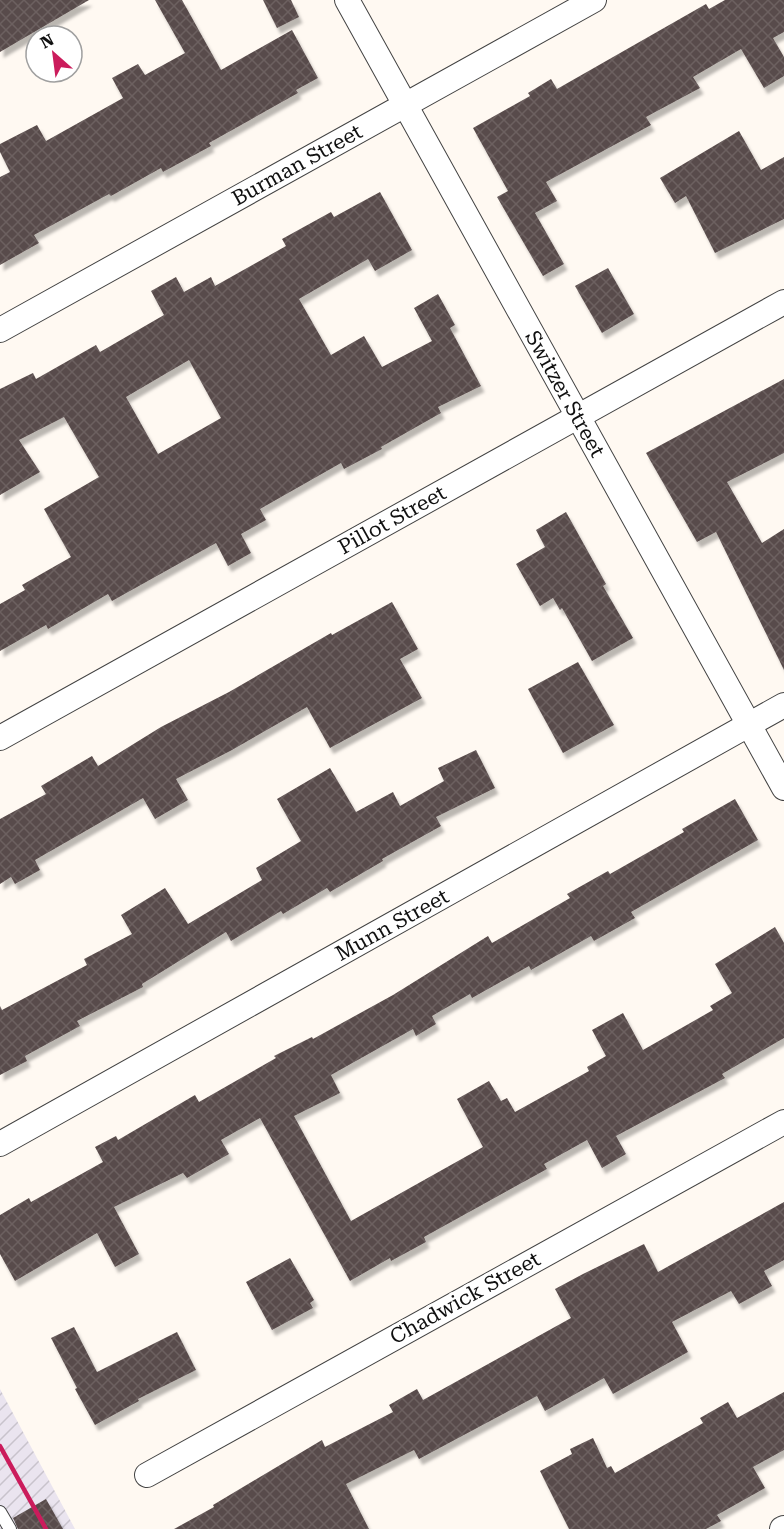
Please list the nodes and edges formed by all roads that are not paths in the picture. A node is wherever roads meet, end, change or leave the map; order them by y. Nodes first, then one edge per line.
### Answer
1 (347, 0) edge
2 (594, 0) edge
3 (405, 105) junction
4 (784, 302) edge
5 (0, 330) edge
6 (578, 417) junction
7 (784, 705) edge
8 (749, 725) junction
9 (0, 738) edge
10 (784, 788) edge
11 (784, 1122) edge
12 (0, 1144) edge
13 (147, 1474) dead end
14 (0, 1512) edge
15 (10, 1529) edge

1 - 3 street, Switzer Street
2 - 3 street, Burman Street
3 - 5 street, Burman Street
3 - 6 street, Switzer Street
4 - 6 street, Pillot Street
6 - 8 street, Switzer Street
6 - 9 street, Pillot Street
7 - 8 street, Munn Street
8 - 10 street, Switzer Street
8 - 12 street, Munn Street
11 - 13 street, Chadwick Street
14 - 15 lane

